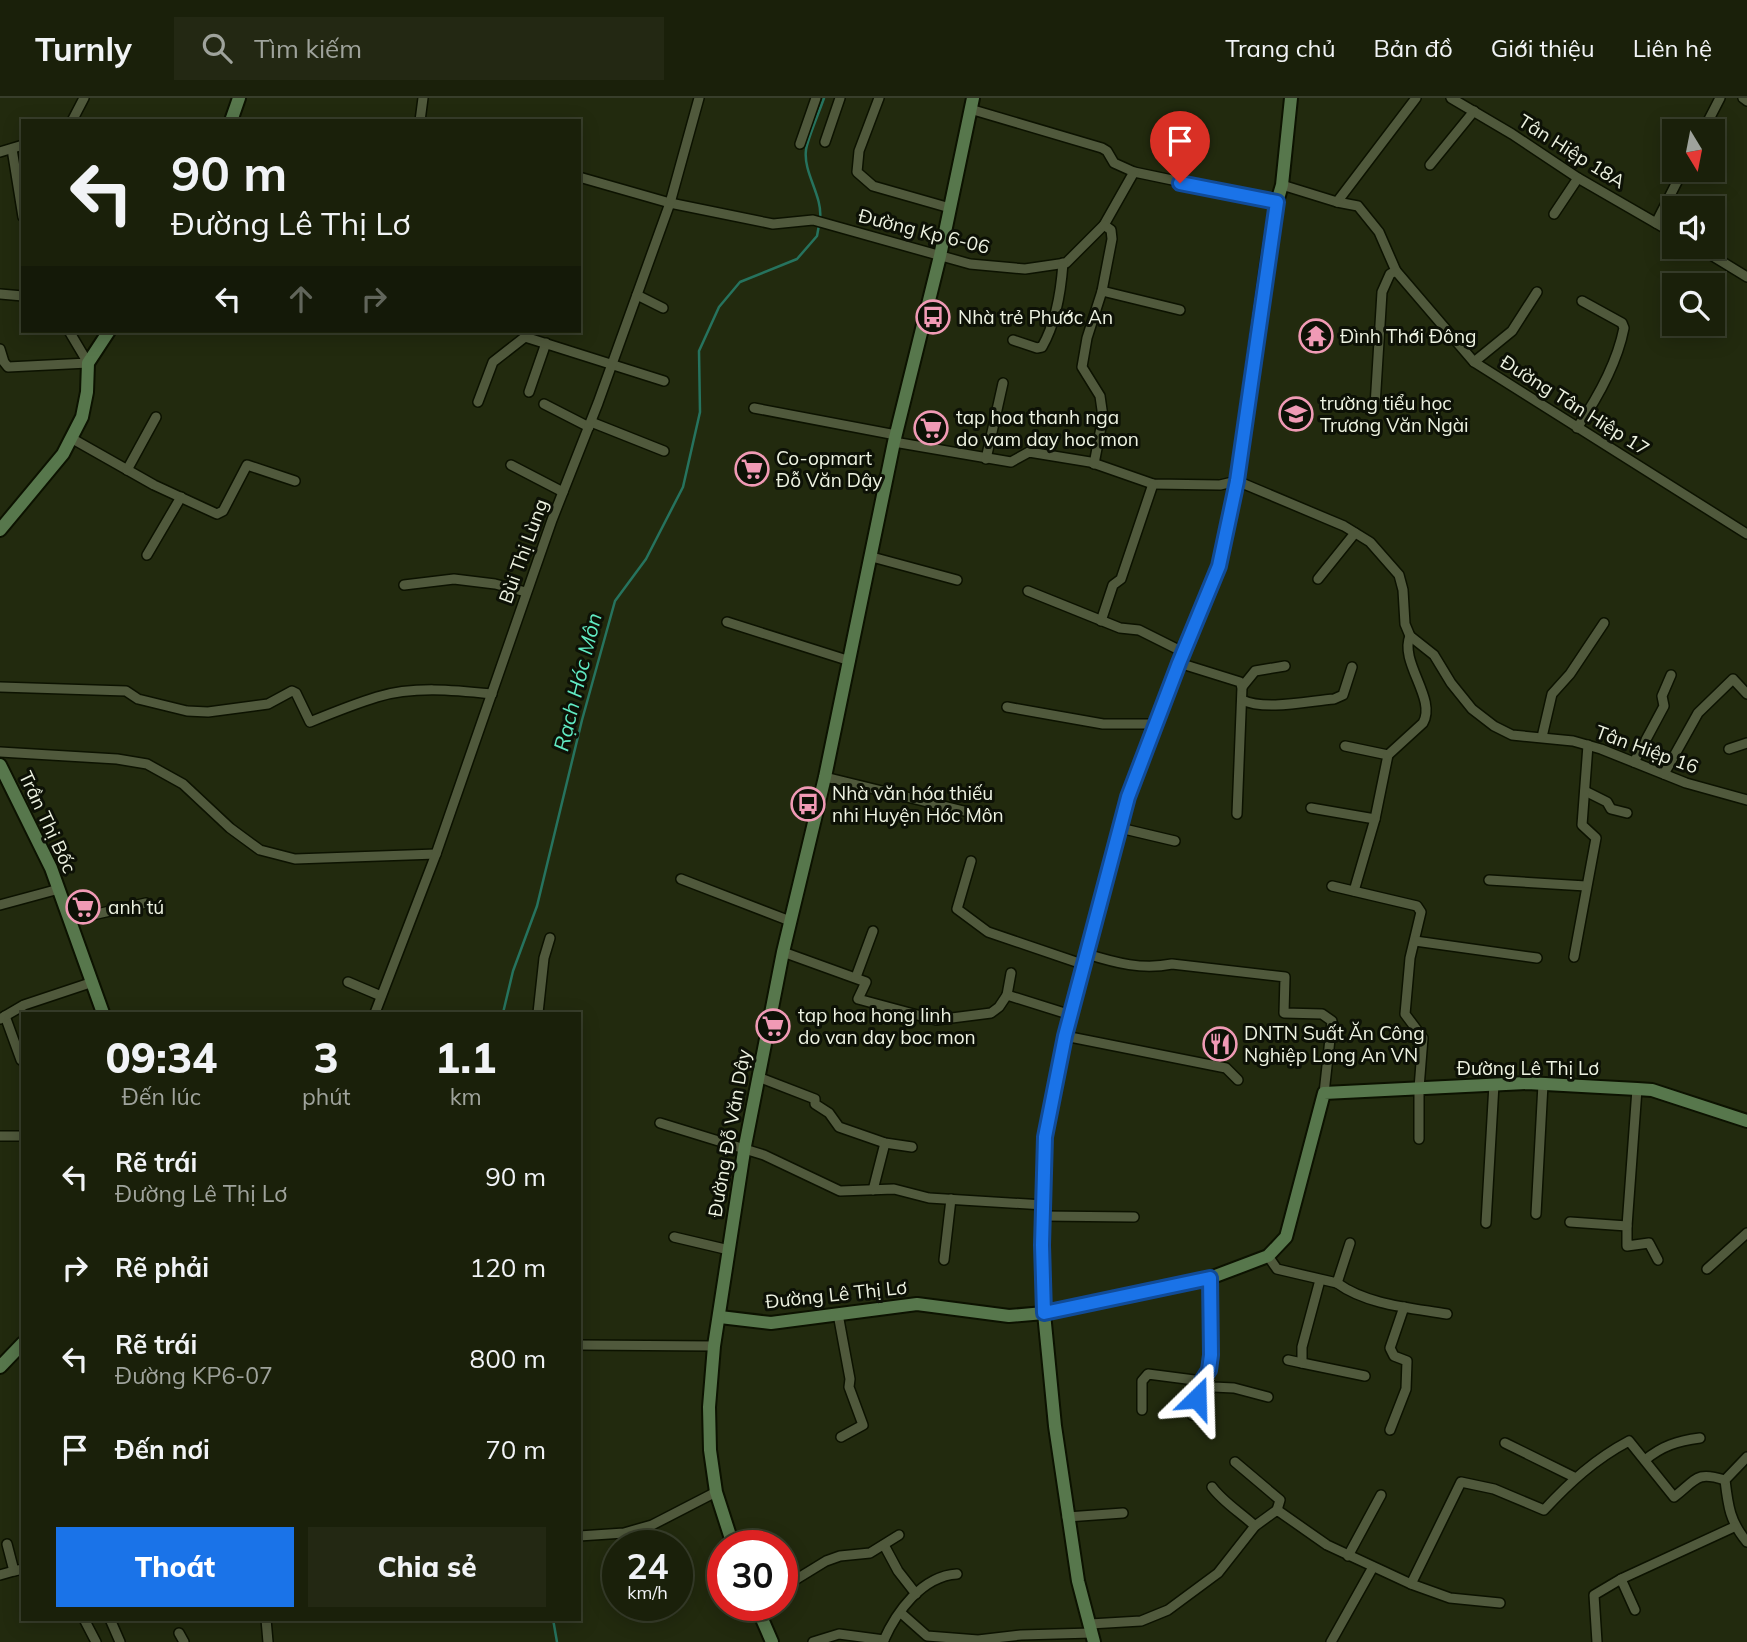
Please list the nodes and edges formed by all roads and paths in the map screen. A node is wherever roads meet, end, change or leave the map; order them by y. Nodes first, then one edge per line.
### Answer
1 (85, 98) edge
2 (239, 98) edge
3 (423, 98) edge
4 (699, 98) edge
5 (816, 98) edge
6 (840, 98) edge
7 (879, 98) edge
8 (1291, 98) edge
9 (1416, 98) edge
10 (1451, 98) edge
11 (1720, 98) edge
12 (971, 104) edge
13 (1474, 111) junction
14 (73, 119) edge
15 (232, 119) edge
16 (420, 119) edge
17 (1709, 119) edge
18 (825, 142) dead end
19 (800, 144) dead end
20 (21, 146) edge
21 (12, 149) junction
22 (0, 152) edge
23 (1430, 165) dead end
24 (1134, 172) junction
25 (581, 178) edge
26 (1578, 178) junction
27 (1677, 182) edge
28 (1282, 185) junction
29 (1277, 202) junction
30 (1337, 202) junction
31 (670, 203) junction
32 (21, 205) edge
33 (950, 208) junction
34 (1554, 214) dead end
35 (1656, 223) junction
36 (1104, 225) junction
37 (1662, 226) edge
38 (940, 256) junction
39 (1718, 259) edge
40 (1063, 263) junction
41 (1396, 271) junction
42 (1747, 277) edge
43 (1102, 291) junction
44 (1537, 292) dead end
45 (0, 294) edge
46 (21, 296) edge
47 (637, 296) junction
48 (1582, 301) dead end
49 (663, 308) dead end
50 (1180, 310) dead end
51 (69, 333) edge
52 (108, 333) edge
53 (1013, 340) dead end
54 (546, 343) junction
55 (0, 349) edge
56 (1474, 362) junction
57 (88, 363) junction
58 (612, 366) junction
59 (664, 381) dead end
60 (1003, 383) dead end
61 (529, 392) dead end
62 (478, 402) dead end
63 (544, 404) dead end
64 (1375, 406) dead end
65 (754, 408) dead end
66 (156, 416) dead end
67 (590, 424) junction
68 (1577, 428) junction
69 (71, 438) junction
70 (895, 439) junction
71 (664, 451) dead end
72 (986, 459) junction
73 (1094, 464) junction
74 (511, 465) dead end
75 (127, 470) junction
76 (296, 481) dead end
77 (1237, 481) junction
78 (1153, 484) junction
79 (563, 492) junction
80 (181, 497) junction
81 (0, 530) edge
82 (1355, 533) junction
83 (1747, 534) edge
84 (147, 555) dead end
85 (872, 557) junction
86 (1318, 579) dead end
87 (957, 580) dead end
88 (404, 585) dead end
89 (1028, 591) dead end
90 (526, 593) junction
91 (1101, 621) junction
92 (727, 622) dead end
93 (1604, 623) dead end
94 (1410, 636) junction
95 (1181, 657) junction
96 (850, 661) junction
97 (1285, 666) dead end
98 (1352, 667) dead end
99 (1671, 675) dead end
100 (0, 687) edge
101 (1242, 687) junction
102 (492, 694) junction
103 (1747, 694) edge
104 (1242, 700) junction
105 (1007, 707) dead end
106 (1156, 724) junction
107 (1542, 737) junction
108 (1747, 743) edge
109 (1588, 745) junction
110 (1345, 746) dead end
111 (1729, 749) dead end
112 (0, 752) edge
113 (1388, 755) junction
114 (1634, 762) junction
115 (2, 772) edge
116 (1664, 774) junction
117 (825, 777) junction
118 (1585, 791) junction
119 (1747, 800) edge
120 (1311, 808) dead end
121 (964, 811) dead end
122 (1627, 813) dead end
123 (1237, 814) dead end
124 (1376, 819) junction
125 (1120, 828) junction
126 (1175, 841) dead end
127 (436, 854) junction
128 (971, 861) dead end
129 (681, 879) dead end
130 (1489, 880) dead end
131 (1332, 886) dead end
132 (1586, 886) junction
133 (58, 889) junction
134 (1354, 891) junction
135 (146, 903) dead end
136 (0, 905) edge
137 (70, 920) junction
138 (790, 921) junction
139 (873, 930) dead end
140 (550, 938) dead end
141 (1415, 941) junction
142 (783, 952) junction
143 (1574, 957) dead end
144 (1537, 958) dead end
145 (1086, 959) junction
146 (1011, 973) dead end
147 (856, 977) junction
148 (93, 982) junction
149 (348, 982) dead end
150 (1007, 995) junction
151 (381, 996) junction
152 (103, 1012) edge
153 (375, 1012) edge
154 (538, 1012) edge
155 (1071, 1015) junction
156 (2, 1017) edge
157 (1065, 1036) junction
158 (21, 1058) edge
159 (758, 1076) junction
160 (1238, 1080) dead end
161 (1494, 1084) junction
162 (1543, 1084) junction
163 (1419, 1088) junction
164 (1637, 1089) junction
165 (1324, 1093) junction
166 (1747, 1121) edge
167 (660, 1123) dead end
168 (0, 1136) edge
169 (21, 1136) edge
170 (1419, 1139) dead end
171 (885, 1143) junction
172 (912, 1147) dead end
173 (744, 1150) junction
174 (873, 1190) junction
175 (951, 1199) junction
176 (1044, 1210) junction
177 (1536, 1214) dead end
178 (1134, 1217) dead end
179 (1570, 1222) dead end
180 (1486, 1223) dead end
181 (1627, 1226) junction
182 (1747, 1233) edge
183 (674, 1237) dead end
184 (1350, 1243) dead end
185 (729, 1250) junction
186 (1268, 1256) junction
187 (944, 1260) dead end
188 (1658, 1260) dead end
189 (1707, 1269) dead end
190 (1210, 1278) junction
191 (1320, 1280) junction
192 (1337, 1283) junction
193 (1404, 1307) junction
194 (1044, 1313) junction
195 (838, 1314) junction
196 (1447, 1314) dead end
197 (720, 1317) junction
198 (21, 1345) edge
199 (581, 1345) edge
200 (714, 1346) junction
201 (1288, 1360) dead end
202 (1302, 1363) junction
203 (0, 1367) edge
204 (1365, 1376) dead end
205 (1202, 1381) junction
206 (1268, 1397) dead end
207 (1142, 1410) dead end
208 (1192, 1415) dead end
209 (1390, 1430) dead end
210 (841, 1437) dead end
211 (1700, 1438) dead end
212 (1505, 1443) dead end
213 (1747, 1457) edge
214 (1644, 1461) junction
215 (1235, 1462) dead end
216 (1574, 1478) junction
217 (1725, 1480) junction
218 (1212, 1487) dead end
219 (716, 1492) junction
220 (1381, 1495) dead end
221 (1277, 1510) junction
222 (1123, 1513) dead end
223 (1067, 1517) junction
224 (1255, 1526) junction
225 (1734, 1527) junction
226 (728, 1530) edge
227 (899, 1535) dead end
228 (581, 1536) edge
229 (1747, 1542) edge
230 (7, 1544) dead end
231 (884, 1545) junction
232 (1348, 1556) junction
233 (1373, 1567) junction
234 (18, 1570) edge
235 (957, 1574) dead end
236 (0, 1575) edge
237 (798, 1578) edge
238 (1621, 1579) junction
239 (1411, 1584) junction
240 (916, 1594) junction
241 (1500, 1603) dead end
242 (1635, 1610) dead end
243 (901, 1613) junction
244 (85, 1621) edge
245 (111, 1621) edge
246 (266, 1621) edge
247 (763, 1621) edge
248 (1092, 1633) edge
249 (883, 1641) edge
250 (96, 1642) edge
251 (120, 1642) edge
252 (268, 1642) edge
253 (772, 1642) edge
254 (813, 1642) edge
255 (1332, 1642) edge
256 (1597, 1642) edge

1 - 14 street
2 - 15 street
3 - 16 street
4 - 31 street, Bùi Thị Lùng
5 - 19 street
6 - 18 street
7 - 33 street
8 - 28 street
9 - 30 street
10 - 13 street, Tân Hiệp 18A
11 - 17 street
12 - 24 street
12 - 33 street, Đường Đỗ Văn Dậy
13 - 23 street
13 - 26 street, Tân Hiệp 18A
20 - 21 street
21 - 22 street
21 - 32 street
24 - 29 street
24 - 36 street
25 - 31 street
26 - 34 street
26 - 35 street, Tân Hiệp 18A
27 - 35 street
28 - 29 street
28 - 30 street, Đường Tân Hiệp 17
29 - 77 street
30 - 41 street, Đường Tân Hiệp 17
31 - 38 street, Đường Kp 6-06
31 - 47 street, Bùi Thị Lùng
33 - 38 street, Đường Đỗ Văn Dậy
35 - 37 street, Tân Hiệp 18A
36 - 40 street
36 - 43 street
38 - 40 street, Đường Kp 6-06
38 - 70 street, Đường Đỗ Văn Dậy
39 - 42 street
40 - 53 street
41 - 56 street, Đường Tân Hiệp 17
41 - 64 street
43 - 50 street
43 - 73 street
44 - 56 street
45 - 46 street
47 - 49 street
47 - 58 street, Bùi Thị Lùng
48 - 68 street
51 - 57 street
52 - 57 street
54 - 58 street
54 - 61 street
54 - 62 street
55 - 57 street
56 - 68 street, Đường Tân Hiệp 17
57 - 69 street
58 - 59 street
58 - 67 street, Bùi Thị Lùng
60 - 72 street
63 - 67 street
65 - 70 street
66 - 75 street
67 - 71 street
67 - 79 street, Bùi Thị Lùng
68 - 83 street, Đường Tân Hiệp 17
69 - 75 street
69 - 81 street
70 - 72 street
70 - 85 street, Đường Đỗ Văn Dậy
72 - 73 street
73 - 78 street
74 - 79 street
75 - 80 street
76 - 80 street
77 - 78 street
77 - 82 street
77 - 95 street
78 - 91 street
79 - 90 street, Bùi Thị Lùng
80 - 84 street
82 - 86 street
82 - 94 street
85 - 87 street
85 - 96 street, Đường Đỗ Văn Dậy
88 - 90 street
89 - 91 street
90 - 102 street, Bùi Thị Lùng
91 - 95 street
92 - 96 street
93 - 107 street
94 - 107 street, Tân Hiệp 16
94 - 113 street
95 - 101 street
95 - 106 street
96 - 117 street, Đường Đỗ Văn Dậy
97 - 101 street
98 - 104 street
99 - 114 street
100 - 102 street
101 - 104 street
102 - 127 street, Bùi Thị Lùng
103 - 116 street
104 - 123 street
105 - 106 street
106 - 125 street
107 - 109 street, Tân Hiệp 16
108 - 111 street
109 - 114 street, Tân Hiệp 16
109 - 118 street
110 - 113 street
112 - 127 street
113 - 124 street
114 - 116 street, Tân Hiệp 16
115 - 133 street, Trần Thị Bốc
116 - 119 street, Tân Hiệp 16
117 - 121 street
117 - 138 street, Đường Đỗ Văn Dậy
118 - 122 street
118 - 132 street
120 - 124 street
124 - 134 street
125 - 126 street
125 - 145 street
127 - 151 street, Bùi Thị Lùng
128 - 145 street
129 - 138 street
130 - 132 street
131 - 134 street
132 - 143 street
133 - 136 street
133 - 137 street, Trần Thị Bốc
134 - 141 street
135 - 137 street
137 - 148 street, Trần Thị Bốc
138 - 142 street, Đường Đỗ Văn Dậy
139 - 147 street
140 - 154 street
141 - 144 street
141 - 163 street
142 - 147 street
142 - 159 street, Đường Đỗ Văn Dậy
145 - 155 street
145 - 165 street
146 - 150 street
147 - 150 street
148 - 152 street, Trần Thị Bốc
148 - 156 street
149 - 151 street
150 - 155 street
151 - 153 street, Bùi Thị Lùng
155 - 157 street
156 - 158 street
157 - 160 street
157 - 176 street
159 - 171 street
159 - 173 street, Đường Đỗ Văn Dậy
161 - 162 street, Đường Lê Thị Lơ
161 - 163 street, Đường Lê Thị Lơ
161 - 180 street
162 - 164 street, Đường Lê Thị Lơ
162 - 177 street
163 - 165 street, Đường Lê Thị Lơ
163 - 170 street
164 - 166 street, Đường Lê Thị Lơ
164 - 181 street
165 - 186 street
167 - 173 street
168 - 169 street
171 - 172 street
171 - 174 street
173 - 174 street
173 - 185 street, Đường Đỗ Văn Dậy
174 - 175 street
175 - 176 street
175 - 187 street
176 - 178 street
176 - 194 street
179 - 181 street
181 - 188 street
182 - 189 street
183 - 185 street
184 - 192 street
185 - 197 street, Đường Đỗ Văn Dậy
186 - 190 street, Đường Lê Thị Lơ
186 - 191 street
190 - 194 street, Đường Lê Thị Lơ
190 - 205 street
191 - 192 street
191 - 202 street
192 - 193 street
193 - 196 street
193 - 209 street
194 - 195 street, Đường Lê Thị Lơ
194 - 223 street
195 - 197 street, Đường Lê Thị Lơ
195 - 210 street
197 - 200 street, Đường Đỗ Văn Dậy
198 - 203 street
199 - 200 street
200 - 219 street, Đường Đỗ Văn Dậy
201 - 202 street
202 - 204 street
205 - 206 street
205 - 207 street
205 - 208 street
211 - 214 street
212 - 216 street
213 - 217 street
214 - 216 street
214 - 217 street
215 - 221 street
216 - 239 street
217 - 225 street
218 - 224 street
219 - 226 street, Đường Đỗ Văn Dậy
219 - 228 street
220 - 232 street
221 - 224 street
221 - 232 street
222 - 223 street
223 - 248 street
224 - 248 street
225 - 229 street
225 - 238 street
227 - 231 street
230 - 234 street
231 - 237 street
231 - 240 street
232 - 233 street
233 - 239 street
233 - 255 street
234 - 236 street
235 - 240 street
238 - 242 street
238 - 256 street
239 - 241 street
240 - 243 street
243 - 248 street
243 - 249 street
244 - 250 street
245 - 251 street
246 - 252 street
247 - 253 street
249 - 254 street

